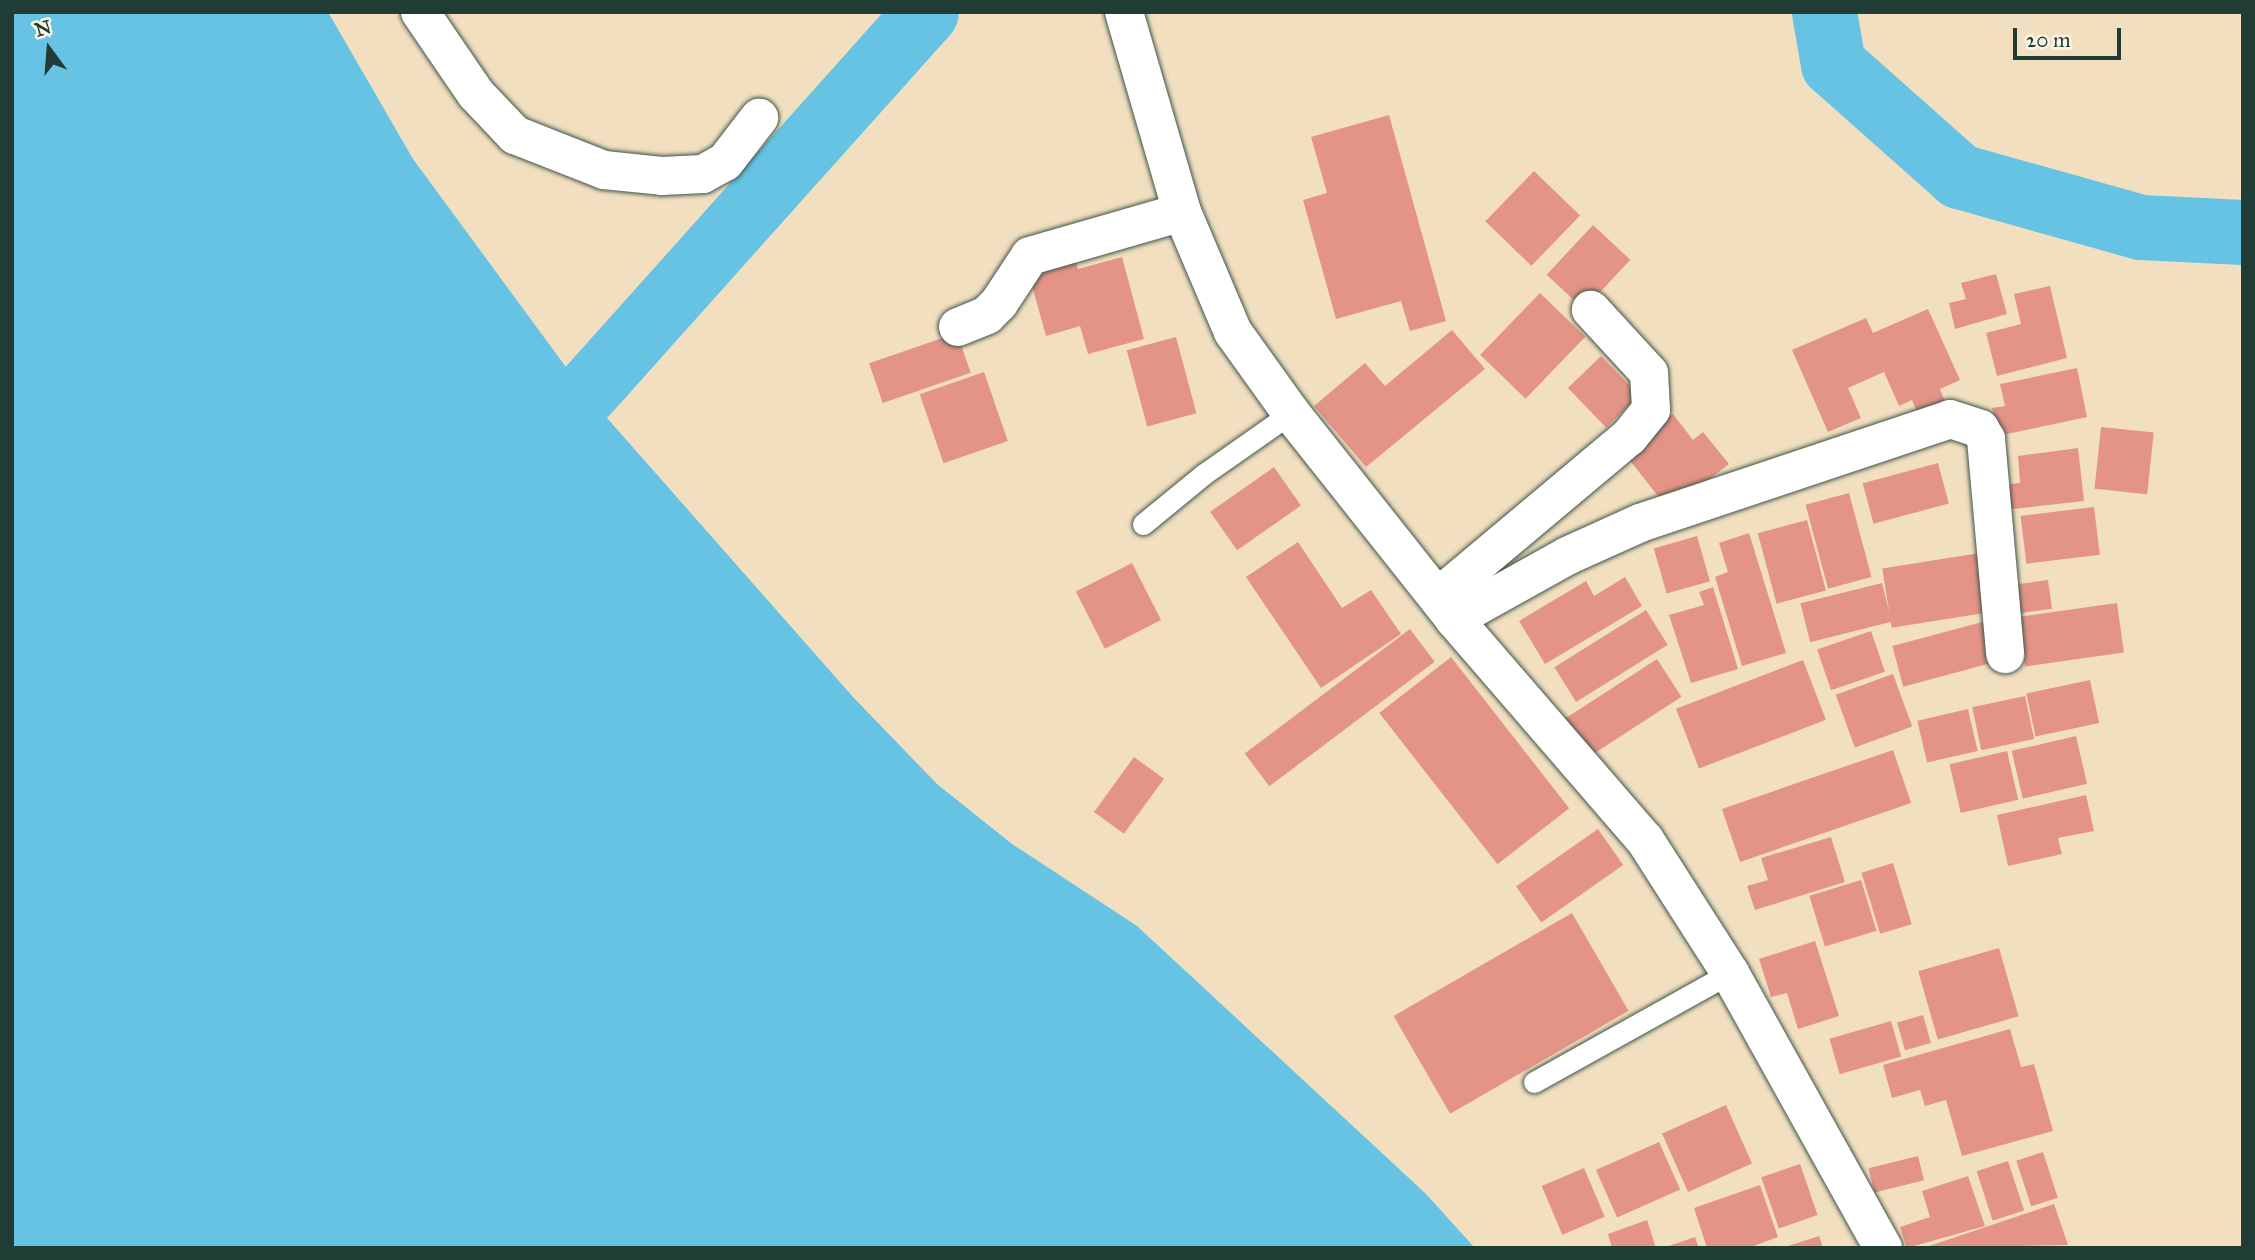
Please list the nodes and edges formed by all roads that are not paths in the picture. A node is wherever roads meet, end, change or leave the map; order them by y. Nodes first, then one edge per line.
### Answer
1 (420, 12) edge
2 (1128, 25) edge
3 (759, 118) dead end
4 (1182, 212) junction
5 (1591, 310) dead end
6 (958, 327) dead end
7 (1291, 413) junction
8 (1143, 524) dead end
9 (1446, 608) junction
10 (2004, 654) dead end
11 (1730, 973) junction
12 (1534, 1082) dead end
13 (1883, 1248) edge

1 - 3 main road
2 - 4 main road
4 - 6 main road
4 - 7 main road
5 - 9 main road
7 - 8 lane
7 - 9 main road
9 - 10 main road
9 - 11 main road
11 - 12 lane
11 - 13 main road

